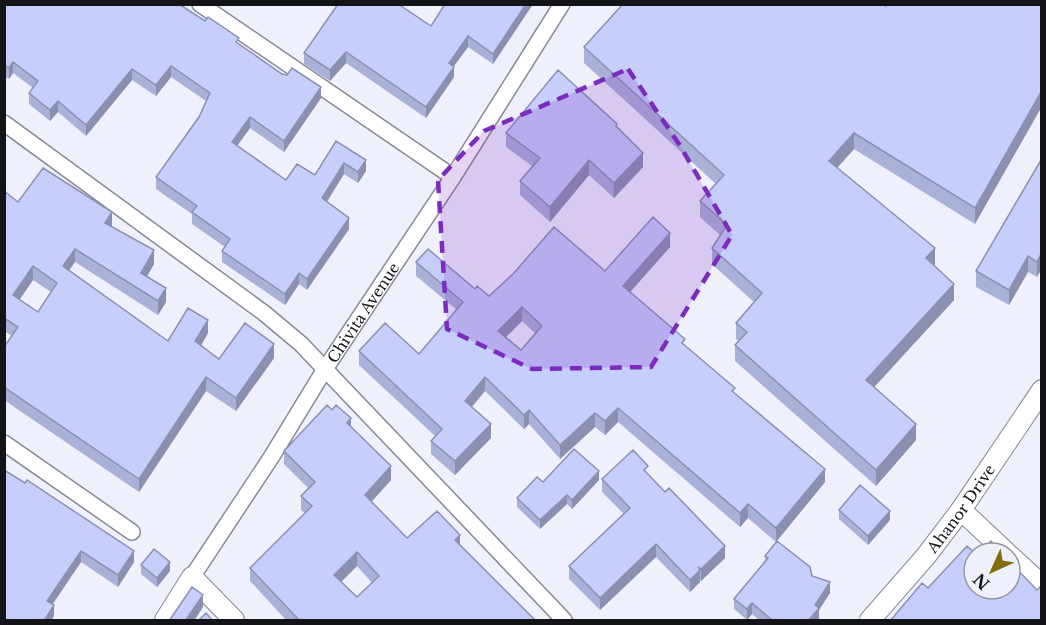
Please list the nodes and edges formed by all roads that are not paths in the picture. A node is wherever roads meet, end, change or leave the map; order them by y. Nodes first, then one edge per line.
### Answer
1 (200, 4) edge
2 (562, 4) edge
3 (4, 123) edge
4 (453, 177) junction
5 (325, 369) junction
6 (1041, 390) edge
7 (4, 443) edge
8 (961, 510) junction
9 (132, 532) dead end
10 (994, 541) edge
11 (1022, 567) edge
12 (192, 577) junction
13 (1041, 585) edge
14 (165, 621) edge
15 (234, 621) edge
16 (564, 621) edge
17 (870, 621) edge

1 - 4 street
2 - 4 street, Chivita Avenue
3 - 5 street
4 - 5 street, Chivita Avenue
5 - 12 street, Chivita Avenue
5 - 16 street
6 - 8 street, Ahanor Drive
7 - 9 street
8 - 10 street
8 - 17 street, Ahanor Drive
11 - 13 street
12 - 14 street, Chivita Avenue
12 - 15 street

